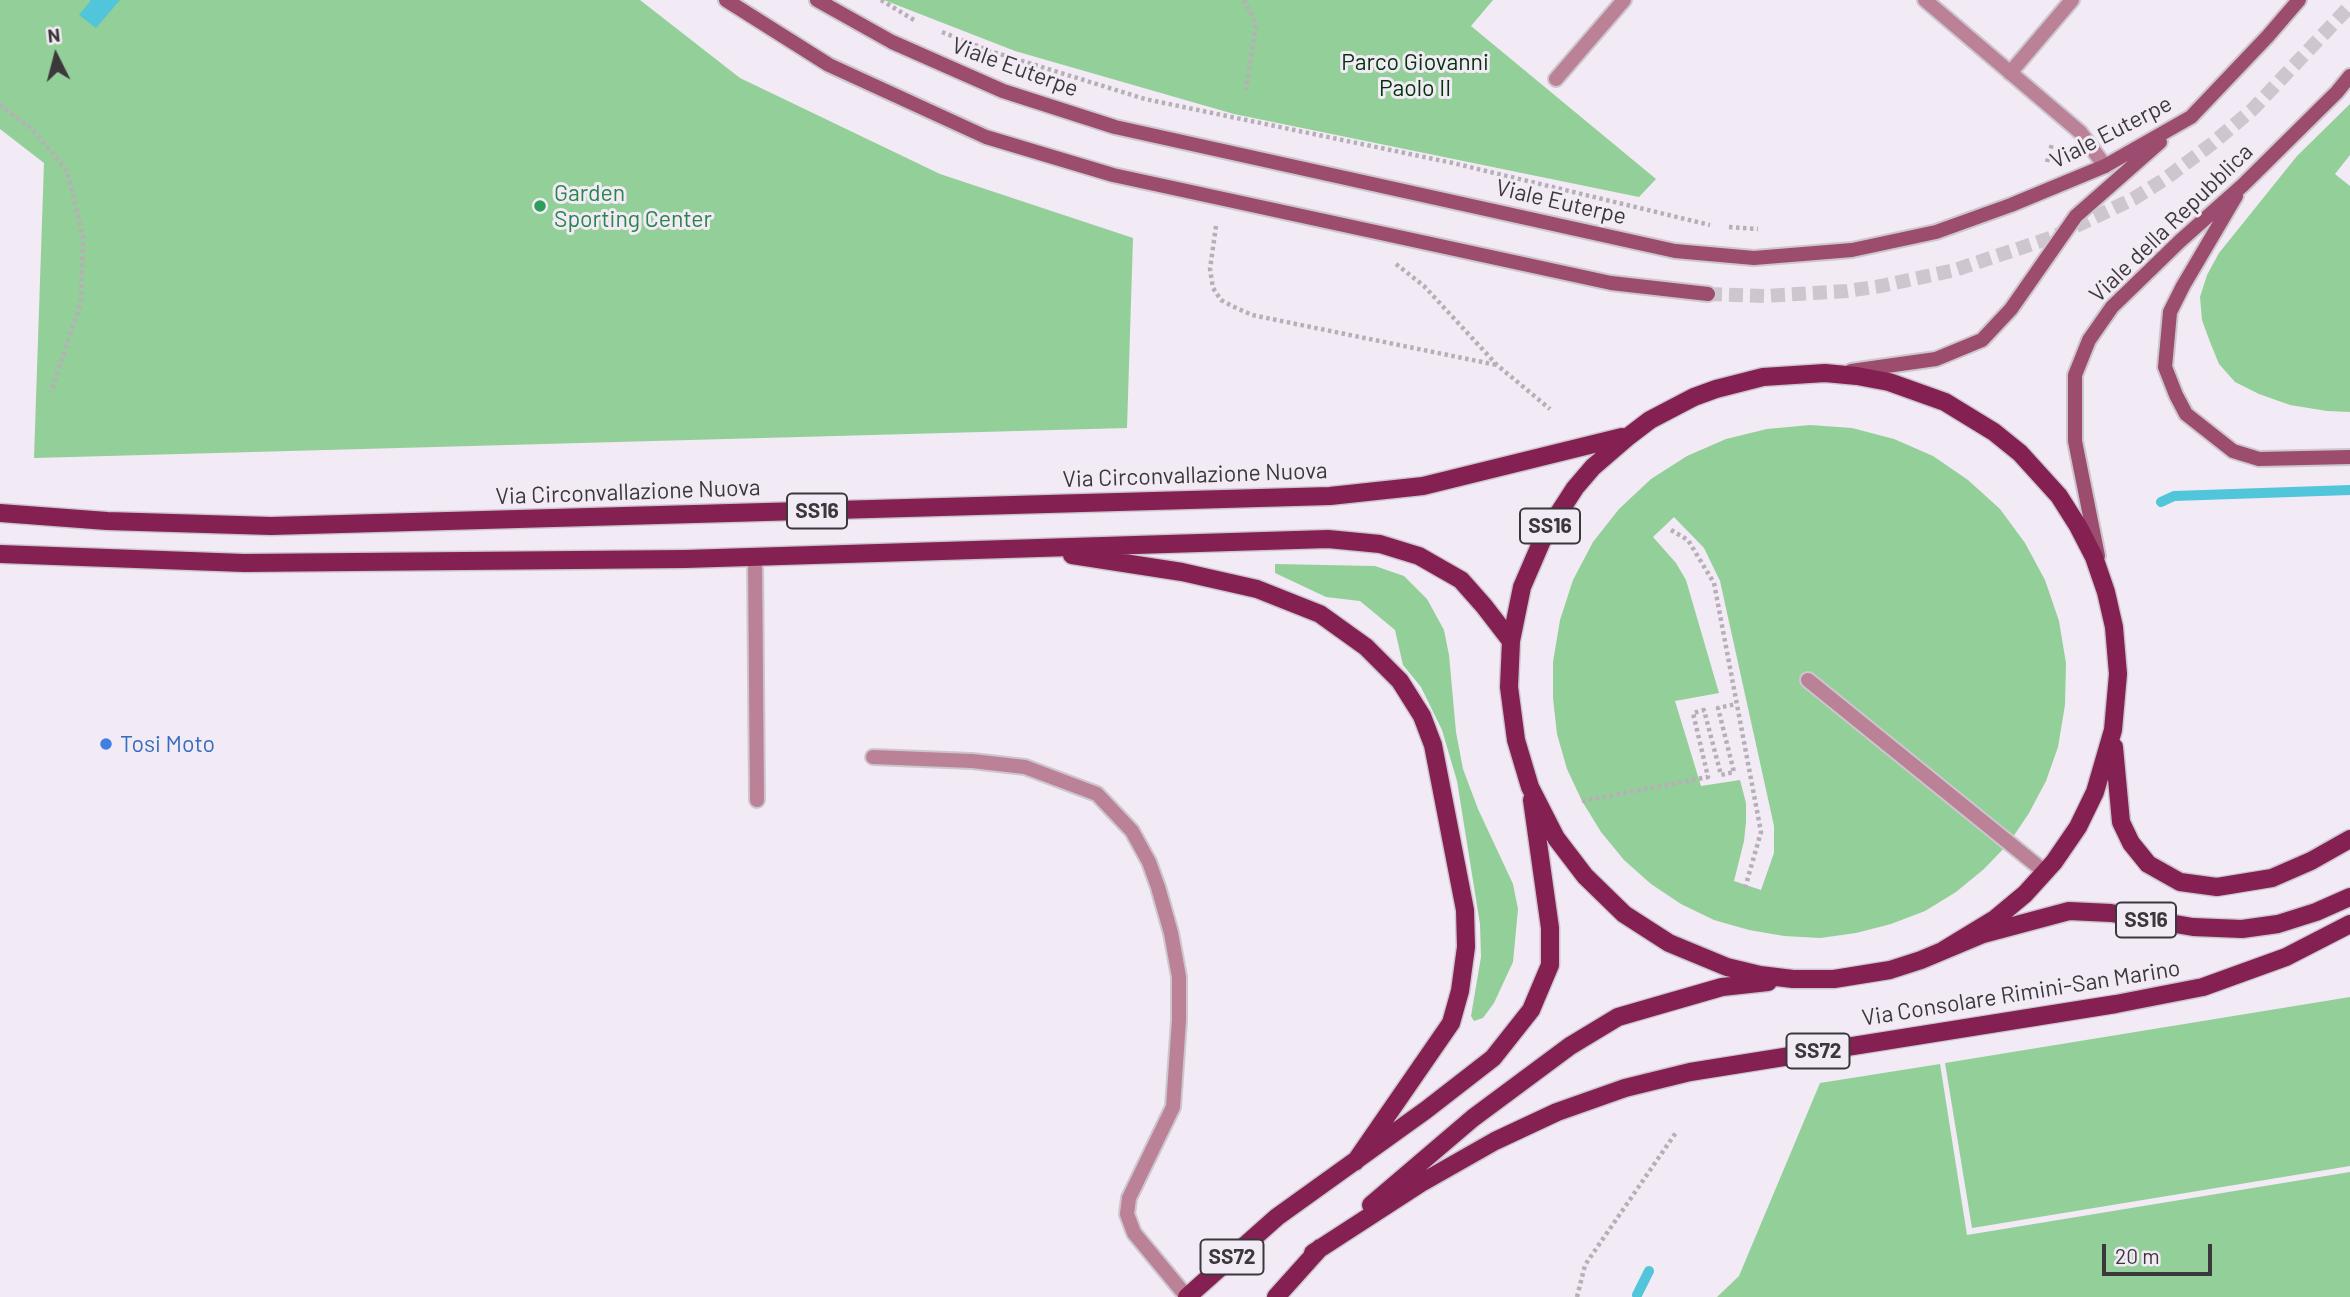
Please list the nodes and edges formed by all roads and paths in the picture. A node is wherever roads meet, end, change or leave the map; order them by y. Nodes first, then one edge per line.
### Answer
1 (726, 0) edge
2 (817, 0) edge
3 (881, 0) edge
4 (1244, 0) edge
5 (1624, 0) edge
6 (1926, 0) edge
7 (2073, 0) edge
8 (2299, 0) edge
9 (917, 22) dead end
10 (929, 27) dead end
11 (2010, 73) junction
12 (2350, 76) edge
13 (1556, 79) dead end
14 (1246, 90) dead end
15 (0, 105) edge
16 (2191, 117) junction
17 (2050, 137) dead end
18 (2040, 166) dead end
19 (2105, 166) junction
20 (2243, 185) junction
21 (1216, 226) dead end
22 (1762, 229) dead end
23 (1389, 258) dead end
24 (1708, 294) tunnel mouth
25 (1497, 365) junction
26 (1825, 373) junction
27 (51, 392) dead end
28 (1550, 409) dead end
29 (1629, 436) junction
30 (2350, 457) edge
31 (0, 513) edge
32 (1671, 530) dead end
33 (1027, 548) junction
34 (0, 554) edge
35 (755, 557) junction
36 (2106, 592) junction
37 (1511, 641) junction
38 (1808, 680) dead end
39 (1736, 704) junction
40 (2113, 730) junction
41 (873, 757) dead end
42 (1530, 787) junction
43 (757, 800) dead end
44 (1582, 801) dead end
45 (2350, 839) edge
46 (2045, 873) junction
47 (1745, 888) dead end
48 (2350, 897) edge
49 (2350, 923) edge
50 (1944, 950) junction
51 (1793, 979) junction
52 (1677, 1131) dead end
53 (1355, 1162) junction
54 (1313, 1254) junction
55 (1187, 1297) edge
56 (1276, 1297) edge
57 (1577, 1297) edge

1 - 24 main road
2 - 19 main road, Viale Euterpe
3 - 9 path
4 - 14 path
5 - 13 street
6 - 11 street
7 - 11 street
8 - 16 main road, Viale Euterpe
10 - 22 path
11 - 19 street
12 - 20 main road, Viale della Repubblica
15 - 27 path
16 - 19 main road, Viale Euterpe
16 - 26 main road
17 - 18 path
20 - 30 main road
20 - 36 main road, Viale della Repubblica
21 - 25 path
23 - 25 path
25 - 28 path
26 - 29 main road, Via Circonvallazione Nuova / SS16
26 - 36 main road, Via Circonvallazione Nuova / SS16
29 - 31 main road, Via Circonvallazione Nuova / SS16
29 - 37 main road, Via Circonvallazione Nuova / SS16
32 - 39 path
33 - 35 main road, SS16
33 - 37 main road, SS16
33 - 53 main road, SS72
34 - 35 main road, SS16
35 - 43 street
36 - 40 main road, Via Circonvallazione Nuova / SS16
37 - 42 main road, Via Circonvallazione Nuova / SS16
38 - 46 street
39 - 44 path
39 - 47 path
40 - 45 main road, Via Circonvallazione Nuova / SS16
40 - 46 main road, Via Circonvallazione Nuova / SS16
41 - 55 street
42 - 51 main road, Via Circonvallazione Nuova / SS16
42 - 53 main road, SS72
46 - 50 main road, Via Circonvallazione Nuova / SS16
48 - 50 main road, Via Circonvallazione Nuova / SS16
49 - 54 main road, Via Consolare Rimini-San Marino / SS72
50 - 51 main road, Via Circonvallazione Nuova / SS16
51 - 54 main road, Via Consolare Rimini-San Marino / SS72
52 - 57 path
53 - 55 main road, SS72
54 - 56 main road, Via Consolare Rimini-San Marino / SS72

